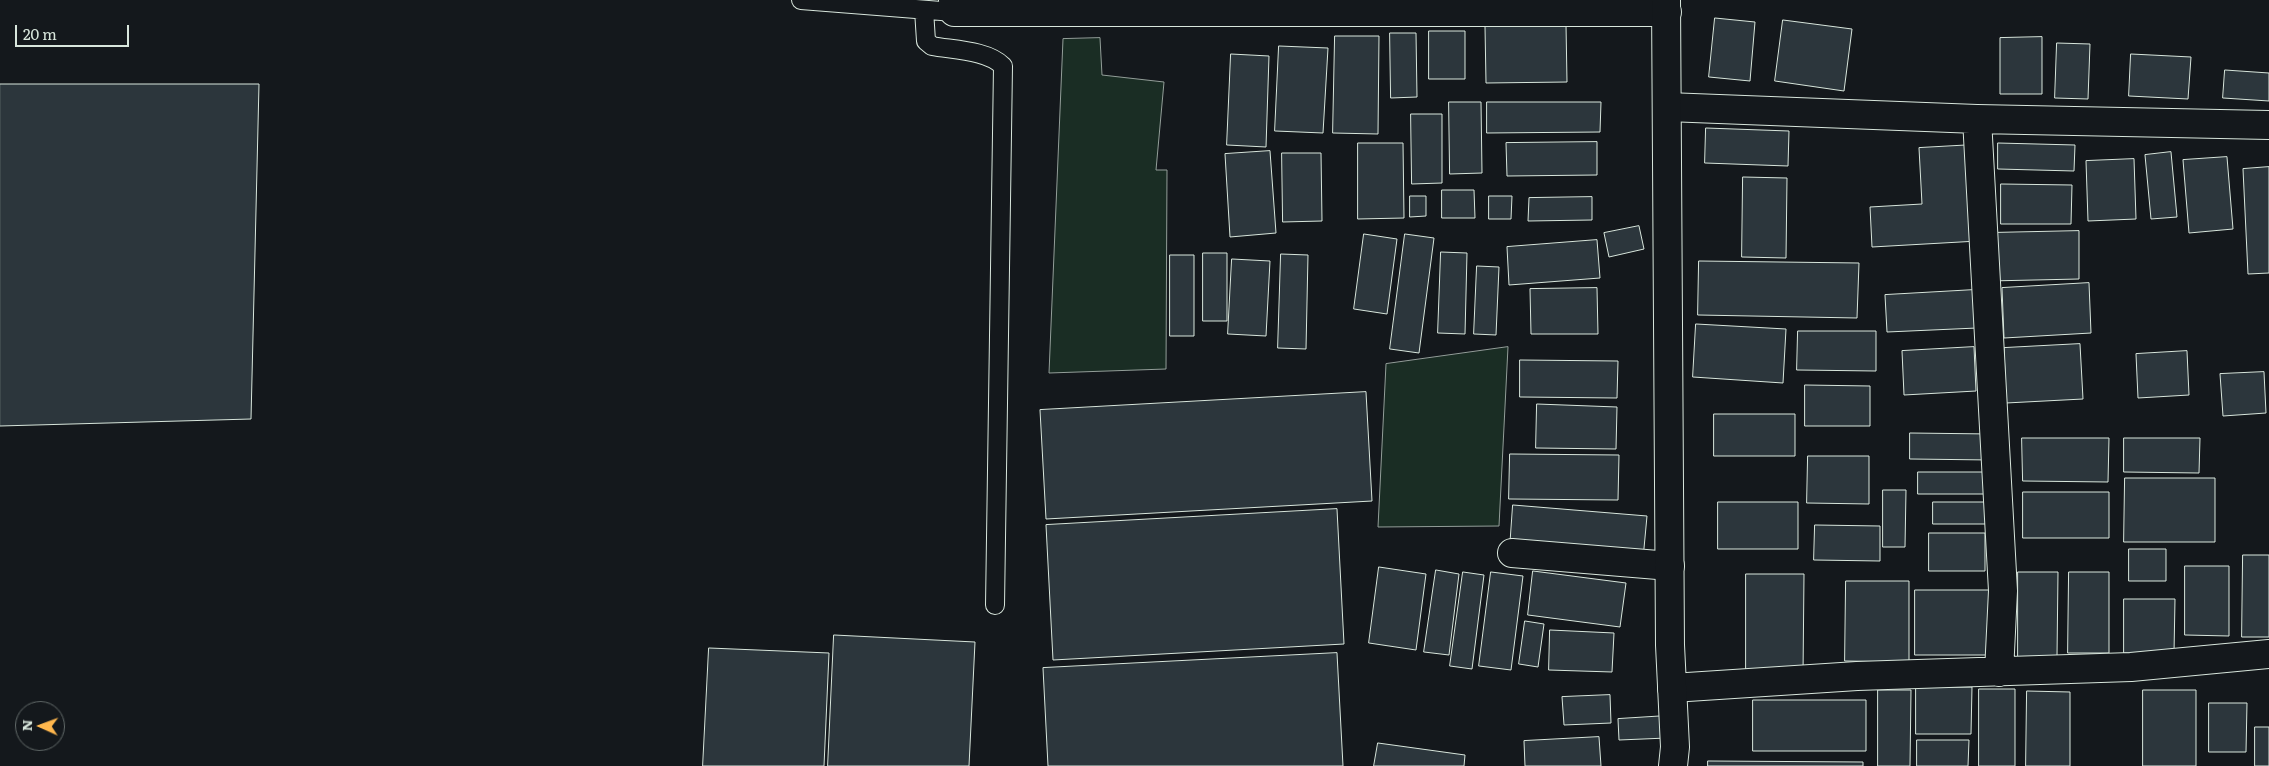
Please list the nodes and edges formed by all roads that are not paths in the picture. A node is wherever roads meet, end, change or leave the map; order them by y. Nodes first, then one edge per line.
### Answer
1 (801, 0) edge
2 (954, 6) edge
3 (1169, 6) edge
4 (1379, 6) edge
5 (1667, 6) edge
6 (924, 10) junction
7 (1667, 107) junction
8 (1977, 119) junction
9 (2269, 125) edge
10 (1512, 553) dead end
11 (1670, 566) junction
12 (996, 605) dead end
13 (2269, 654) edge
14 (1999, 672) junction
15 (1672, 688) junction
16 (1673, 766) edge

1 - 6 lane
2 - 3 street
2 - 6 lane
3 - 4 street
4 - 5 street
5 - 7 street
6 - 12 lane
7 - 8 street
7 - 11 street
8 - 9 street
8 - 14 street
10 - 11 street
11 - 15 street
13 - 14 street
14 - 15 street
15 - 16 street

